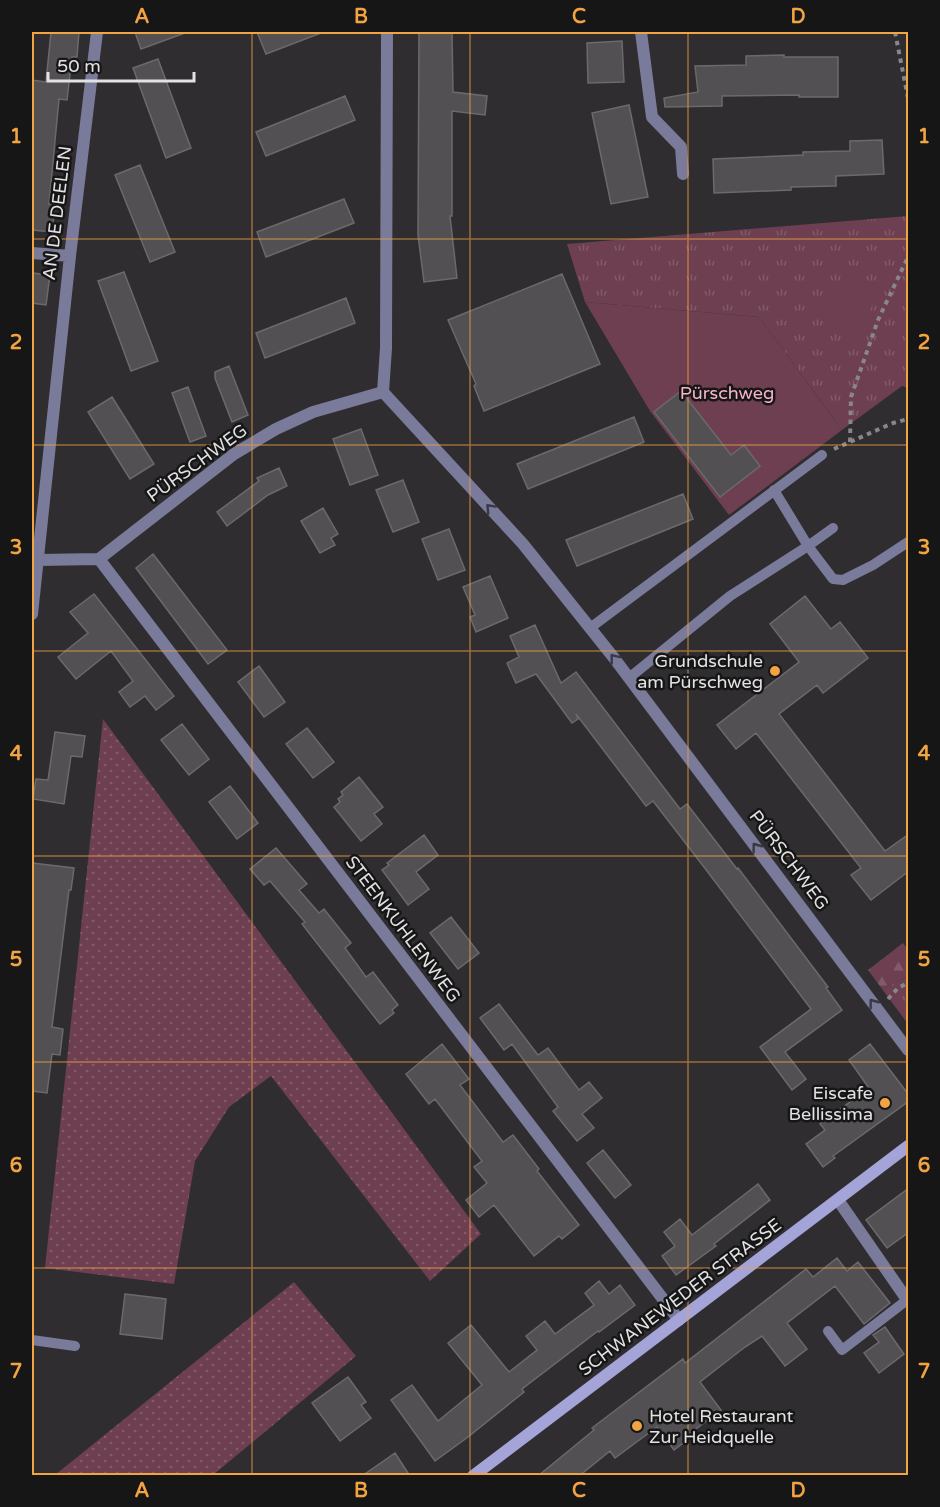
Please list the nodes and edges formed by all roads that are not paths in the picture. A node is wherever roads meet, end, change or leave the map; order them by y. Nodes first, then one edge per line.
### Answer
1 (97, 32) edge
2 (387, 32) edge
3 (641, 32) edge
4 (683, 174) dead end
5 (32, 253) edge
6 (70, 256) junction
7 (382, 392) junction
8 (822, 455) road end
9 (774, 490) junction
10 (833, 528) dead end
11 (909, 542) edge
12 (808, 546) junction
13 (99, 559) junction
14 (38, 560) junction
15 (32, 614) edge
16 (590, 627) junction
17 (629, 678) junction
18 (909, 1050) edge
19 (909, 1146) edge
20 (838, 1200) junction
21 (908, 1300) edge
22 (679, 1320) junction
23 (828, 1331) dead end
24 (32, 1340) edge
25 (75, 1346) dead end
26 (473, 1476) edge

1 - 6 street, AN DE DEELEN
2 - 7 street
3 - 4 street
5 - 6 street
6 - 14 street, AN DE DEELEN
7 - 13 street, PÜRSCHWEG
16 -> 7 street, PÜRSCHWEG
8 - 9 lane
9 - 12 lane
9 - 16 lane
10 - 12 lane
11 - 12 lane
12 - 17 lane
13 - 14 street
13 - 22 street, STEENKUHLENWEG
14 - 15 street, AN DE DEELEN
17 -> 16 street, PÜRSCHWEG
18 -> 17 street, PÜRSCHWEG
19 - 20 main road, SCHWANEWEDER STRASSE
20 - 21 street
20 - 22 main road, SCHWANEWEDER STRASSE
21 - 23 lane
22 - 26 main road, SCHWANEWEDER STRASSE
24 - 25 lane

